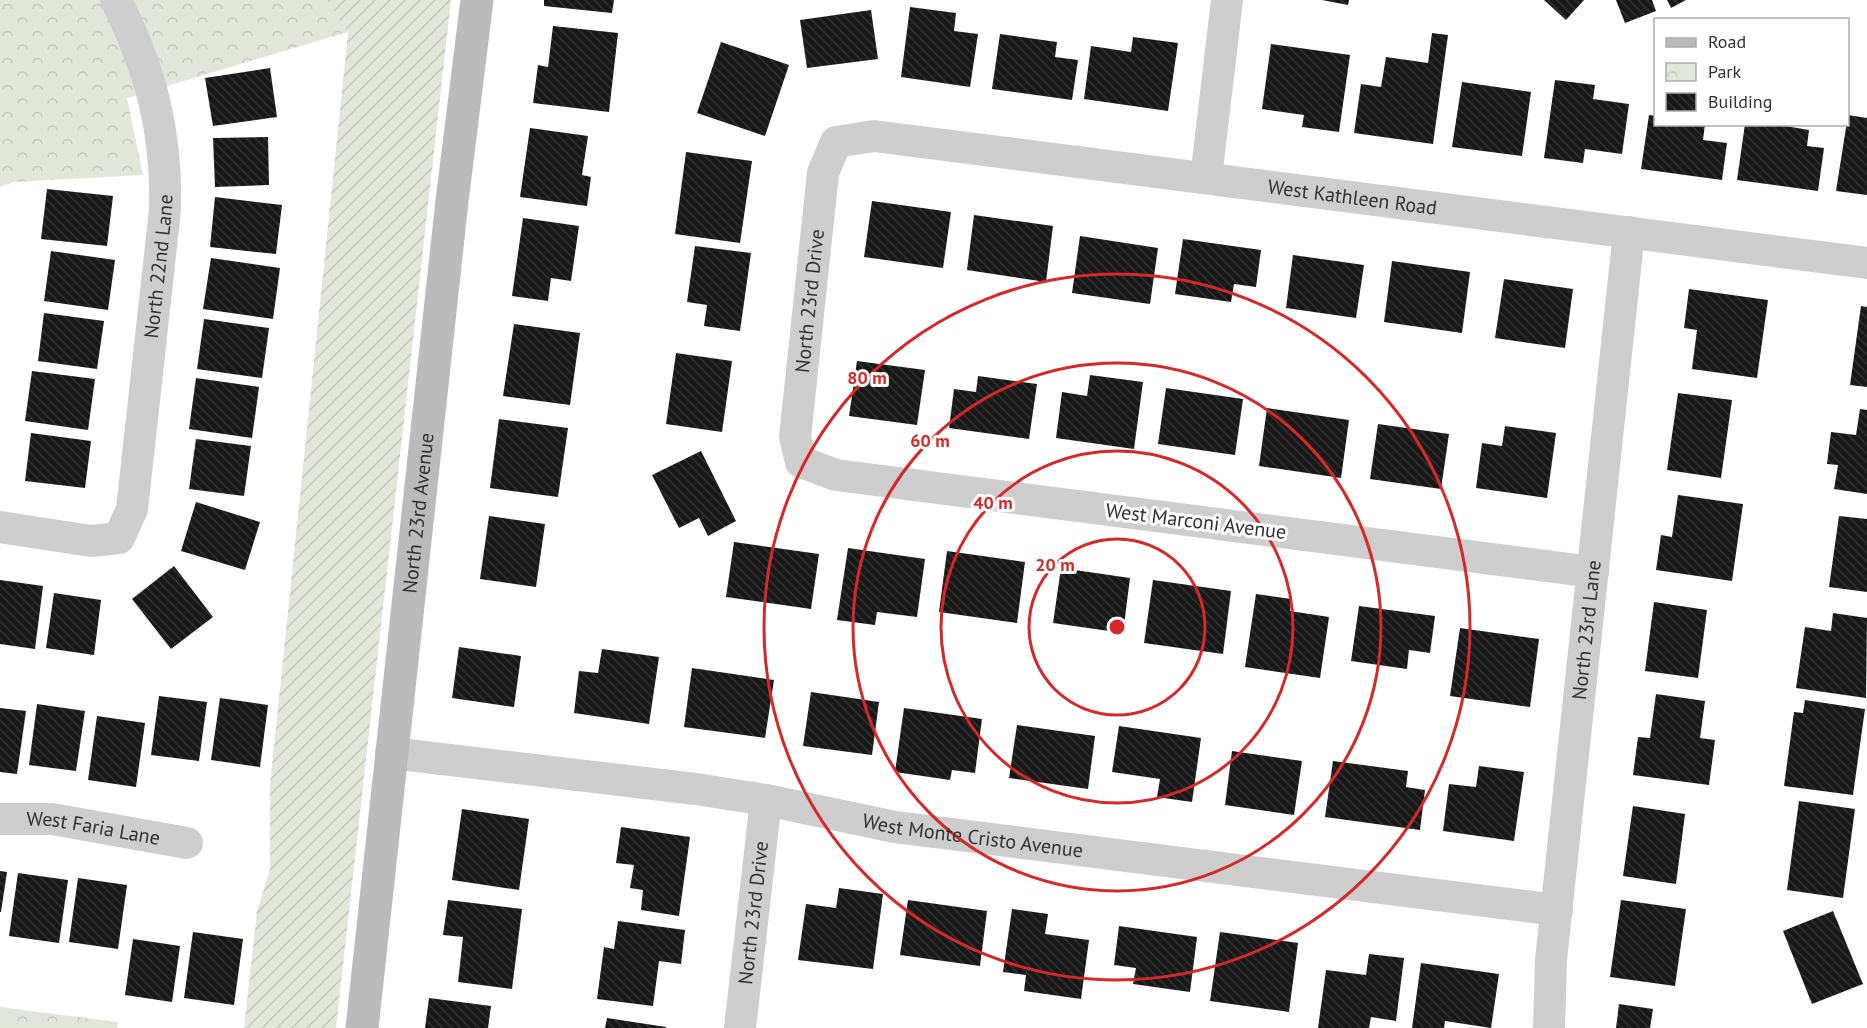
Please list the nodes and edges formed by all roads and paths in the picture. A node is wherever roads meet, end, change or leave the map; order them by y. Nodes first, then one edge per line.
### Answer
1 (116, 0) edge
2 (477, 0) edge
3 (1227, 0) edge
4 (836, 141) joint
5 (1206, 178) junction
6 (1629, 232) junction
7 (1867, 263) edge
8 (801, 462) joint
9 (0, 527) edge
10 (1593, 572) junction
11 (391, 753) junction
12 (766, 800) junction
13 (0, 819) edge
14 (187, 843) dead end
15 (1557, 910) junction
16 (362, 1028) edge
17 (740, 1028) edge
18 (1549, 1028) edge

1 - 9 street, North 22nd Lane
2 - 11 street, North 23rd Avenue
3 - 5 street
4 - 5 street, West Kathleen Road
4 - 8 street, North 23rd Drive
5 - 6 street, West Kathleen Road
6 - 7 street, West Kathleen Road
6 - 10 street, North 23rd Lane
8 - 10 street, West Marconi Avenue
10 - 15 street, North 23rd Lane
11 - 12 street, West Monte Cristo Avenue
11 - 16 street, North 23rd Avenue
12 - 15 street, West Monte Cristo Avenue
12 - 17 street, North 23rd Drive
13 - 14 street, West Faria Lane
15 - 18 street, North 23rd Lane

